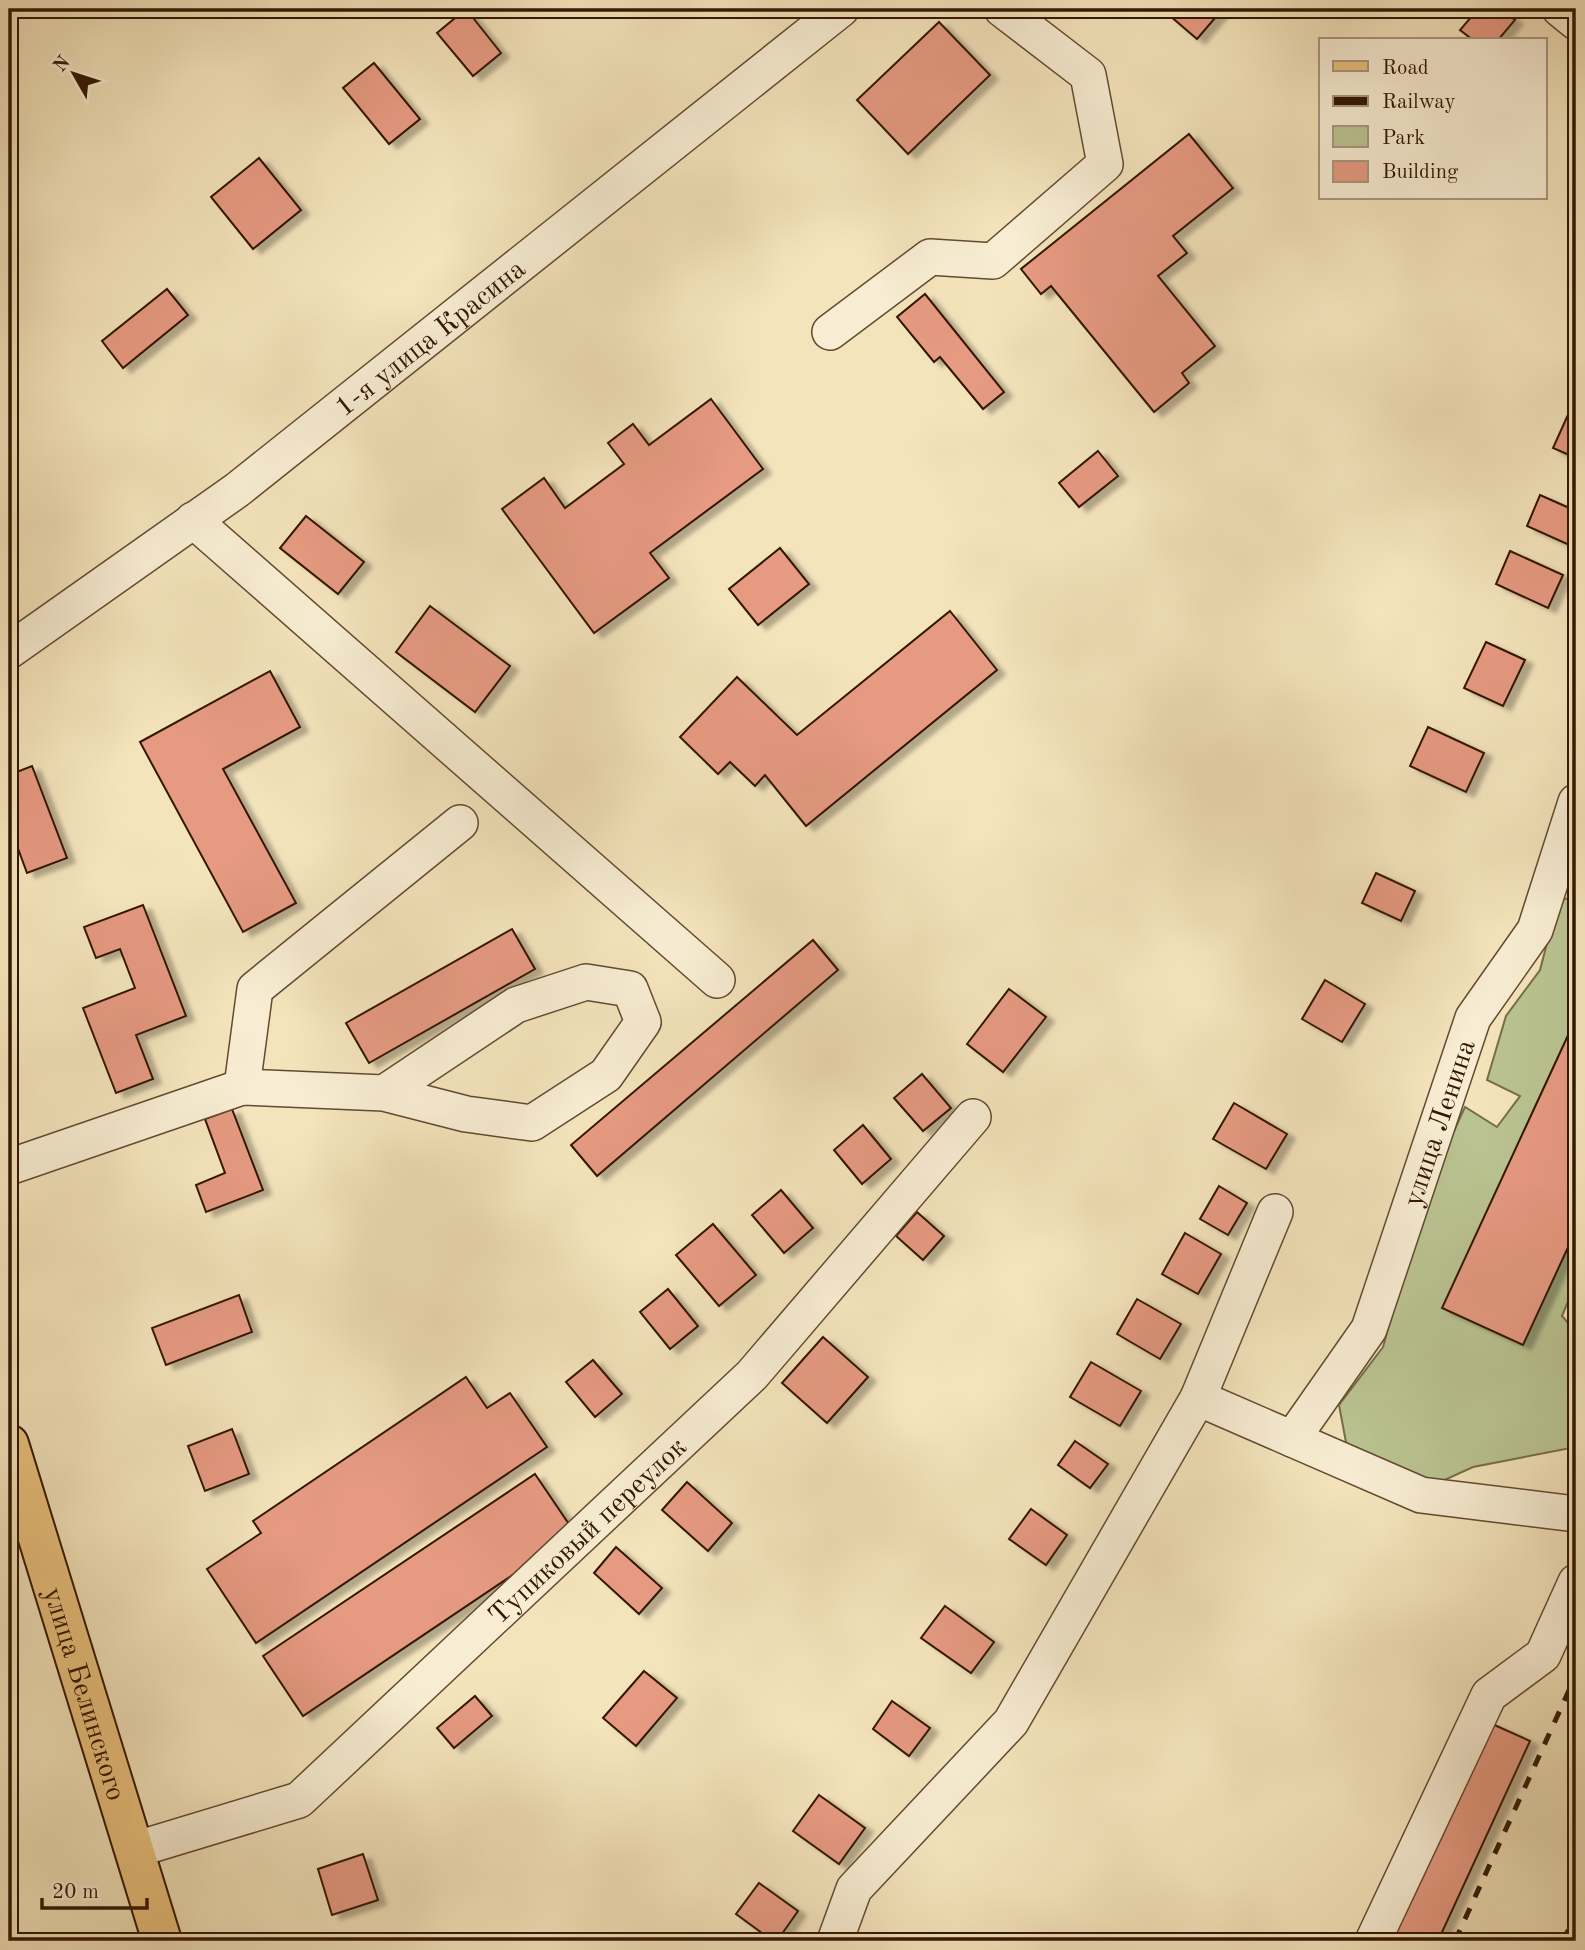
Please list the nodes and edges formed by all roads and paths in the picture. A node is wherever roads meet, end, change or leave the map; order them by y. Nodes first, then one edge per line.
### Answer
1 (841, 9) edge
2 (1002, 9) edge
3 (1560, 9) edge
4 (1576, 22) edge
5 (830, 332) dead end
6 (193, 520) junction
7 (9, 651) edge
8 (1576, 802) edge
9 (460, 822) dead end
10 (718, 980) dead end
11 (242, 1087) junction
12 (384, 1093) junction
13 (973, 1117) dead end
14 (9, 1167) edge
15 (1275, 1212) dead end
16 (1198, 1398) junction
17 (1293, 1439) junction
18 (9, 1444) edge
19 (1576, 1514) edge
20 (1576, 1582) edge
21 (134, 1850) junction
22 (162, 1941) edge
23 (835, 1941) edge
24 (1373, 1941) edge

1 - 6 street, 1-я улица Красина
2 - 5 street
3 - 4 street
6 - 7 street, 1-я улица Красина
6 - 10 street
8 - 17 street, улица Ленина
9 - 11 street
11 - 12 street
11 - 14 street
12 - 12 street
13 - 21 street, Тупиковый переулок
15 - 16 street
16 - 17 street
16 - 23 street
17 - 19 street
18 - 21 main road, улица Белинского
20 - 24 street
21 - 22 main road, улица Белинского

